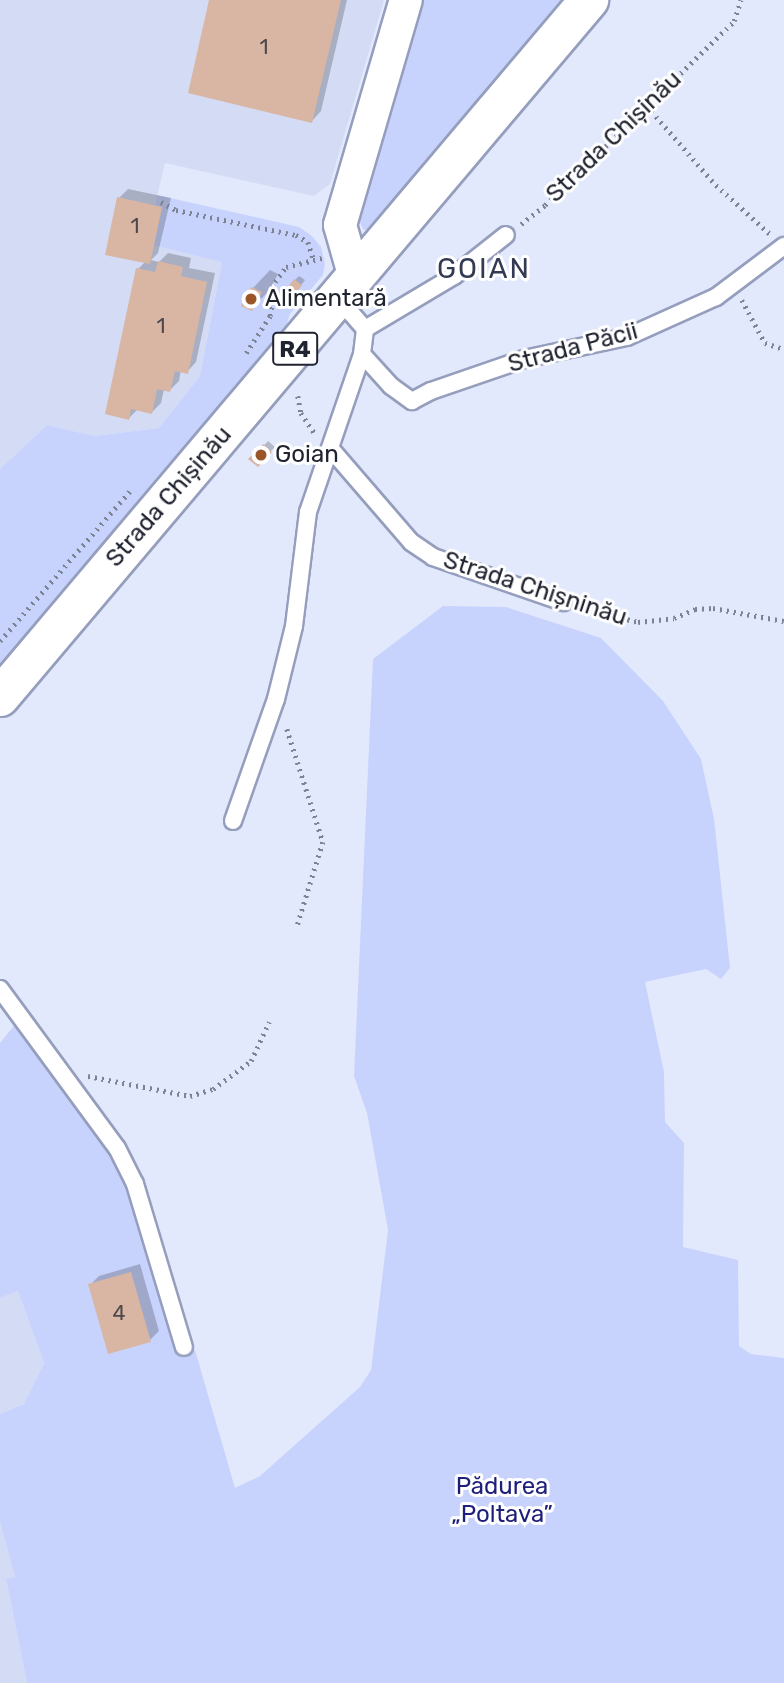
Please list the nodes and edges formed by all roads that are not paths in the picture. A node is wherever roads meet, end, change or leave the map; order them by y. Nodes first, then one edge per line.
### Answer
1 (406, 0) edge
2 (589, 0) edge
3 (506, 235) road end
4 (784, 246) edge
5 (347, 276) junction
6 (366, 329) junction
7 (362, 354) junction
8 (330, 448) junction
9 (562, 602) road end
10 (0, 697) edge
11 (233, 821) dead end
12 (0, 989) edge
13 (184, 1347) dead end

1 - 5 street
2 - 5 main road, Strada Chișinău / R4
3 - 6 lane
4 - 7 lane, Strada Păcii
5 - 6 lane
5 - 10 main road, Strada Chișinău / R4
6 - 7 lane
7 - 8 lane
8 - 9 lane, Strada Chișninău
8 - 11 lane
12 - 13 lane

